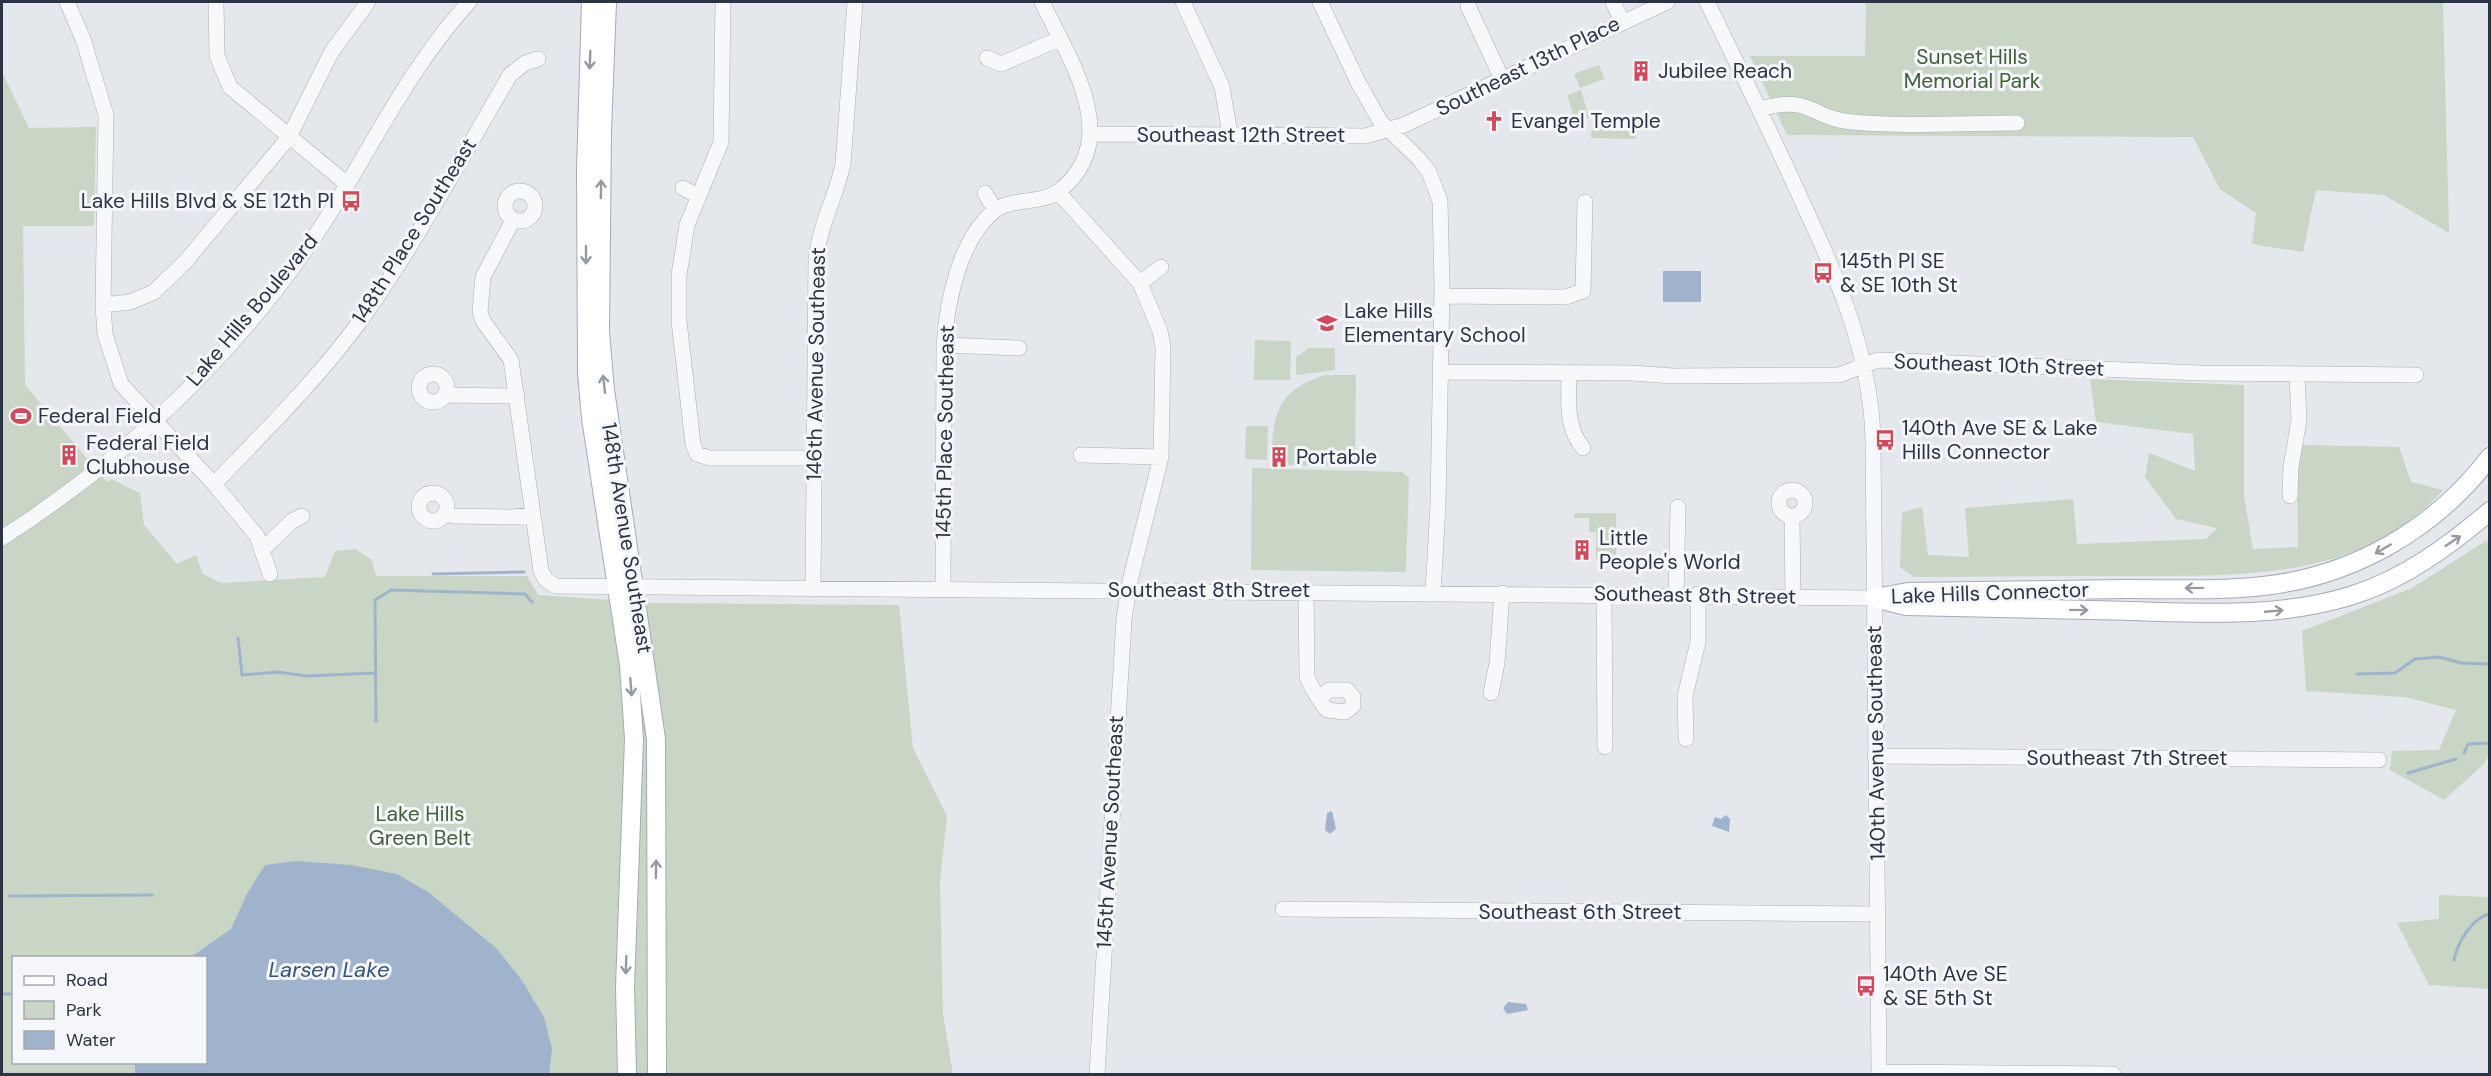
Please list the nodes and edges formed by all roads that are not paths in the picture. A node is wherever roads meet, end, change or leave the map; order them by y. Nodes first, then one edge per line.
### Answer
1 (67, 2) edge
2 (216, 2) edge
3 (368, 2) edge
4 (469, 2) edge
5 (591, 2) edge
6 (607, 2) edge
7 (723, 2) edge
8 (855, 2) edge
9 (1042, 2) edge
10 (1183, 2) edge
11 (1320, 2) edge
12 (1613, 2) edge
13 (1667, 2) edge
14 (1707, 2) edge
15 (1468, 6) dead end
16 (1622, 21) junction
17 (1059, 39) junction
18 (987, 58) dead end
19 (538, 59) dead end
20 (1502, 79) junction
21 (1761, 109) junction
22 (2017, 123) dead end
23 (1389, 129) junction
24 (1092, 134) junction
25 (1230, 134) junction
26 (289, 137) junction
27 (347, 184) junction
28 (683, 188) dead end
29 (1058, 192) junction
30 (985, 193) dead end
31 (698, 196) junction
32 (1585, 202) dead end
33 (995, 210) junction
34 (513, 220) dead end
35 (1161, 267) dead end
36 (1140, 283) junction
37 (1442, 296) junction
38 (102, 305) junction
39 (944, 345) junction
40 (1019, 348) dead end
41 (1863, 366) junction
42 (1440, 372) junction
43 (1569, 373) junction
44 (2416, 375) dead end
45 (2298, 376) junction
46 (446, 395) dead end
47 (517, 396) junction
48 (155, 421) junction
49 (1583, 448) dead end
50 (1081, 455) dead end
51 (1161, 457) junction
52 (2490, 457) edge
53 (813, 458) junction
54 (214, 484) junction
55 (2290, 496) dead end
56 (1678, 507) dead end
57 (2490, 511) edge
58 (445, 513) dead end
59 (532, 515) junction
60 (302, 516) dead end
61 (1792, 517) dead end
62 (2, 538) edge
63 (263, 549) junction
64 (270, 574) dead end
65 (625, 587) junction
66 (813, 588) junction
67 (943, 589) junction
68 (1128, 590) junction
69 (1306, 591) junction
70 (1433, 592) junction
71 (1502, 593) junction
72 (1604, 594) junction
73 (1676, 594) junction
74 (1698, 594) junction
75 (1793, 596) junction
76 (1874, 598) junction
77 (1491, 693) dead end
78 (1321, 696) dead end
79 (1686, 739) dead end
80 (1605, 747) dead end
81 (1875, 756) junction
82 (2379, 760) dead end
83 (628, 903) junction
84 (1283, 909) dead end
85 (1878, 914) junction
86 (655, 927) junction
87 (1879, 1073) edge
88 (627, 1074) edge
89 (657, 1074) edge
90 (1097, 1074) edge
91 (2113, 1074) edge

1 - 38 street
2 - 26 street
3 - 26 street
4 - 27 street, Lake Hills Boulevard
5 -> 65 main road, 148th Avenue Southeast
65 -> 6 main road, 148th Avenue Southeast
7 - 31 street
8 - 53 street, 146th Avenue Southeast
9 - 17 street
10 - 25 street
11 - 23 street
12 - 16 street
13 - 16 street, Southeast 13th Place
14 - 21 street
15 - 20 street
16 - 20 street, Southeast 13th Place
17 - 18 street
17 - 24 street
19 - 54 street, 148th Place Southeast
20 - 23 street, Southeast 13th Place
21 - 22 street
21 - 41 street, 140th Avenue Southeast
23 - 25 street, Southeast 12th Street
23 - 37 street
24 - 25 street, Southeast 12th Street
24 - 29 street
26 - 27 street
26 - 38 street
27 - 48 street, Lake Hills Boulevard
28 - 31 street
29 - 33 street
29 - 36 street, 145th Avenue Southeast
30 - 33 street
31 - 53 street
32 - 37 street
33 - 39 street, 145th Place Southeast
34 - 47 street
35 - 36 street
36 - 51 street, 145th Avenue Southeast
37 - 42 street
38 - 48 street
39 - 40 street
39 - 67 street, 145th Place Southeast
41 - 43 street, Southeast 10th Street
41 - 45 street, Southeast 10th Street
41 - 76 street, 140th Avenue Southeast
42 - 43 street, Southeast 10th Street
42 - 70 street
43 - 49 street
44 - 45 street, Southeast 10th Street
45 - 55 street
46 - 47 street
47 - 59 street
48 - 54 street
48 - 62 street, Lake Hills Boulevard
50 - 51 street
51 - 68 street, 145th Avenue Southeast
52 -> 76 main road, Lake Hills Connector
53 - 66 street, 146th Avenue Southeast
54 - 63 street
56 - 73 street
76 -> 57 main road, Lake Hills Connector
58 - 59 street
59 - 65 street, Southeast 8th Street
60 - 63 street
61 - 75 street
63 - 64 street
65 - 66 street, Southeast 8th Street
65 -> 83 main road, 148th Avenue Southeast
86 -> 65 main road, 148th Avenue Southeast
66 - 67 street, Southeast 8th Street
67 - 68 street, Southeast 8th Street
68 - 69 street, Southeast 8th Street
68 - 90 street, 145th Avenue Southeast
69 - 70 street, Southeast 8th Street
69 - 78 street
70 - 71 street, Southeast 8th Street
71 - 72 street, Southeast 8th Street
71 - 77 street
72 - 73 street, Southeast 8th Street
72 - 80 street
73 - 74 street, Southeast 8th Street
74 - 75 street, Southeast 8th Street
74 - 79 street
75 - 76 street, Southeast 8th Street
76 - 81 street, 140th Avenue Southeast
81 - 82 street, Southeast 7th Street
81 - 85 street, 140th Avenue Southeast
83 - 86 main road
83 -> 88 main road, 148th Avenue Southeast
84 - 85 street, Southeast 6th Street
85 - 87 street, 140th Avenue Southeast
86 - 89 main road, 148th Avenue Southeast
87 - 91 street

